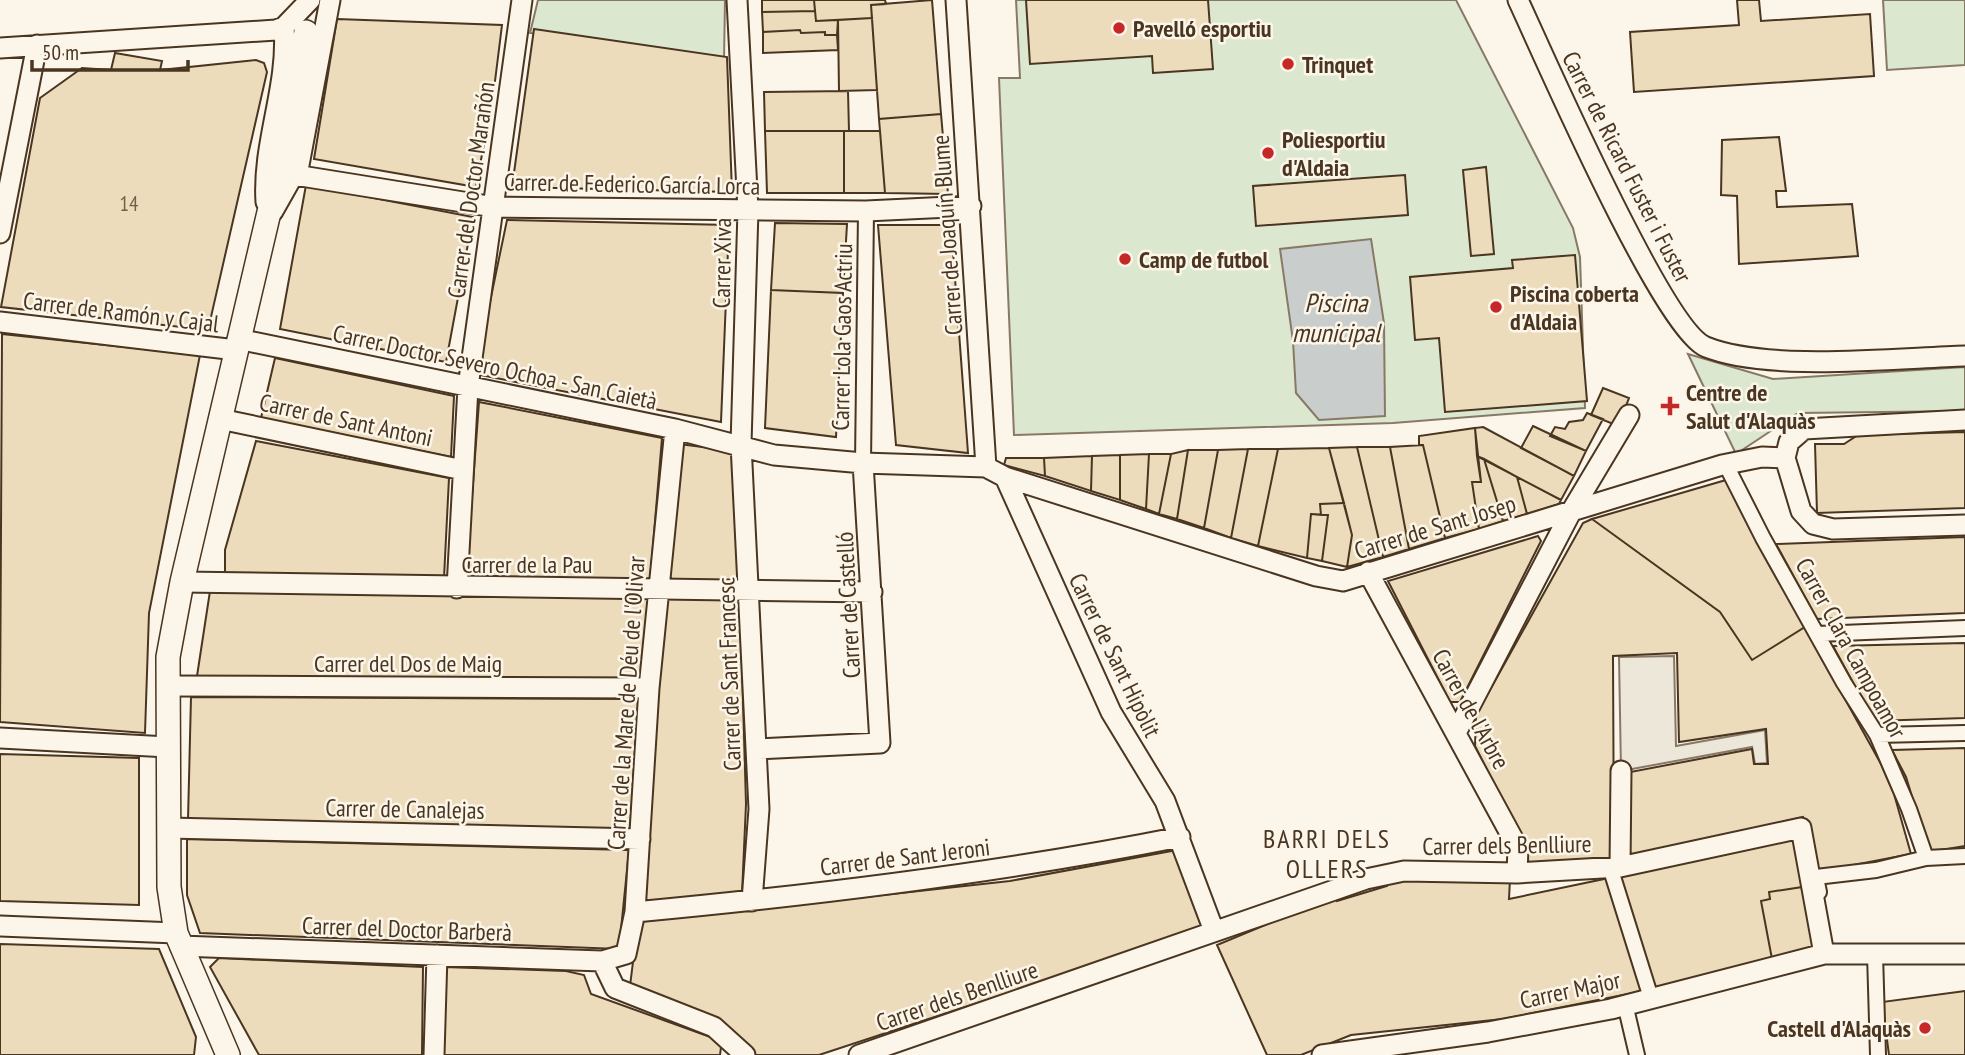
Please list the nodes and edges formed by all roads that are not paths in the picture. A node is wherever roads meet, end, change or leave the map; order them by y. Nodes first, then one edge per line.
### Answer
1 (310, 0) edge
2 (330, 0) edge
3 (522, 0) edge
4 (737, 0) edge
5 (956, 0) edge
6 (1518, 0) edge
7 (284, 27) junction
8 (306, 32) dead end
9 (37, 45) junction
10 (0, 47) edge
11 (295, 175) junction
12 (971, 206) junction
13 (494, 207) junction
14 (748, 210) junction
15 (866, 211) junction
16 (267, 220) junction
17 (0, 233) edge
18 (0, 322) edge
19 (237, 345) junction
20 (1965, 356) edge
21 (468, 387) junction
22 (1629, 415) dead end
23 (220, 419) junction
24 (1965, 420) edge
25 (675, 429) junction
26 (741, 444) junction
27 (1785, 458) junction
28 (863, 463) junction
29 (1727, 465) junction
30 (986, 467) junction
31 (463, 470) junction
32 (1005, 477) junction
33 (1571, 512) junction
34 (1965, 525) edge
35 (1368, 572) junction
36 (182, 582) junction
37 (457, 588) junction
38 (658, 589) junction
39 (751, 589) junction
40 (872, 592) junction
41 (1965, 628) edge
42 (1817, 634) junction
43 (168, 686) junction
44 (649, 688) junction
45 (1457, 731) junction
46 (1965, 733) edge
47 (1877, 735) junction
48 (0, 738) edge
49 (168, 747) junction
50 (756, 749) junction
51 (1621, 771) dead end
52 (168, 828) junction
53 (1180, 837) junction
54 (640, 839) junction
55 (1965, 856) edge
56 (1926, 858) junction
57 (1615, 867) junction
58 (1517, 873) junction
59 (752, 901) junction
60 (635, 912) junction
61 (0, 926) edge
62 (1214, 931) junction
63 (178, 939) junction
64 (1965, 947) edge
65 (1824, 954) junction
66 (1875, 954) junction
67 (1965, 954) edge
68 (437, 955) junction
69 (602, 961) junction
70 (1651, 998) junction
71 (1625, 1004) junction
72 (1441, 1046) edge
73 (228, 1055) edge
74 (434, 1055) edge
75 (745, 1055) edge
76 (859, 1055) edge
77 (1322, 1055) edge
78 (1637, 1055) edge
79 (1878, 1055) edge

1 - 7 street
2 - 11 street
3 - 13 street, Carrer del Doctor Marañón
4 - 14 street, Carrer Xiva
5 - 12 street, Carrer de Joaquín Blume
6 - 20 street, Carrer de Ricard Fuster i Fuster
7 - 9 street
7 - 16 street
8 - 16 street
9 - 10 street
9 - 17 street
11 - 13 street, Carrer de Federico García Lorca
11 - 16 street
12 - 15 street, Carrer de Federico García Lorca
12 - 30 street, Carrer de Joaquín Blume
13 - 14 street, Carrer de Federico García Lorca
13 - 21 street, Carrer del Doctor Marañón
14 - 15 street, Carrer de Federico García Lorca
14 - 26 street, Carrer Xiva
15 - 28 street, Carrer Lola Gaos Actriu
16 - 19 street
18 - 19 street, Carrer de Ramón y Cajal
19 - 21 street, Carrer Doctor Severo Ochoa - San Caietà
19 - 23 street
21 - 25 street, Carrer Doctor Severo Ochoa - San Caietà
21 - 31 street, Carrer del Doctor Marañón
22 - 33 street
23 - 31 street, Carrer de Sant Antoni
23 - 36 street
24 - 27 street
25 - 26 street, Carrer Doctor Severo Ochoa - San Caietà
25 - 38 street, Carrer de la Mare de Déu de l'Olivar
26 - 28 street, Carrer Doctor Severo Ochoa - San Caietà
26 - 39 street, Carrer de Sant Francesc
27 - 29 street, Carrer de Sant Josep
27 - 34 street
28 - 30 street, Carrer Doctor Severo Ochoa - San Caietà
28 - 40 street, Carrer de Castelló
29 - 33 street, Carrer de Sant Josep
29 - 42 street, Carrer Clara Campoamor
30 - 32 street, Carrer de Sant Josep
31 - 37 street, Carrer del Doctor Marañón
32 - 35 street, Carrer de Sant Josep
32 - 53 street, Carrer de Sant Hipòlit
33 - 35 street, Carrer de Sant Josep
33 - 45 street
35 - 45 street, Carrer de l'Arbre
36 - 37 street, Carrer de la Pau
36 - 43 street
37 - 38 street, Carrer de la Pau
38 - 39 street, Carrer de la Pau
38 - 44 street, Carrer de la Mare de Déu de l'Olivar
39 - 40 street, Carrer de la Pau
39 - 50 street, Carrer de Sant Francesc
40 - 50 street, Carrer de Castelló
41 - 42 street
42 - 47 street, Carrer Clara Campoamor
43 - 44 street, Carrer del Dos de Maig
43 - 49 street
44 - 54 street, Carrer de la Mare de Déu de l'Olivar
45 - 58 street, Carrer de l'Arbre
46 - 47 street
47 - 56 street, Carrer Clara Campoamor
48 - 49 street
49 - 52 street
50 - 59 street, Carrer de Sant Francesc
51 - 57 street
52 - 54 street, Carrer de Canalejas
52 - 63 street
53 - 59 street, Carrer de Sant Jeroni
53 - 62 street, Carrer de Sant Hipòlit
54 - 60 street, Carrer de la Mare de Déu de l'Olivar
55 - 56 street
56 - 64 street
57 - 58 street, Carrer dels Benlliure
57 - 65 street, Carrer dels Benlliure
57 - 70 street
58 - 62 street, Carrer dels Benlliure
59 - 60 street, Carrer de Sant Jeroni
60 - 69 street, Carrer de la Mare de Déu de l'Olivar
61 - 63 street, Carrer del Doctor Barberà
62 - 76 street, Carrer dels Benlliure
63 - 68 street, Carrer del Doctor Barberà
63 - 73 street
65 - 66 street, Carrer Major
65 - 70 street, Carrer Major
66 - 67 street, Carrer Major
66 - 79 street
68 - 69 street, Carrer del Doctor Barberà
68 - 74 street
69 - 75 street
70 - 71 street, Carrer Major
71 - 72 street, Carrer Major
71 - 78 street
72 - 77 street, Carrer Major

